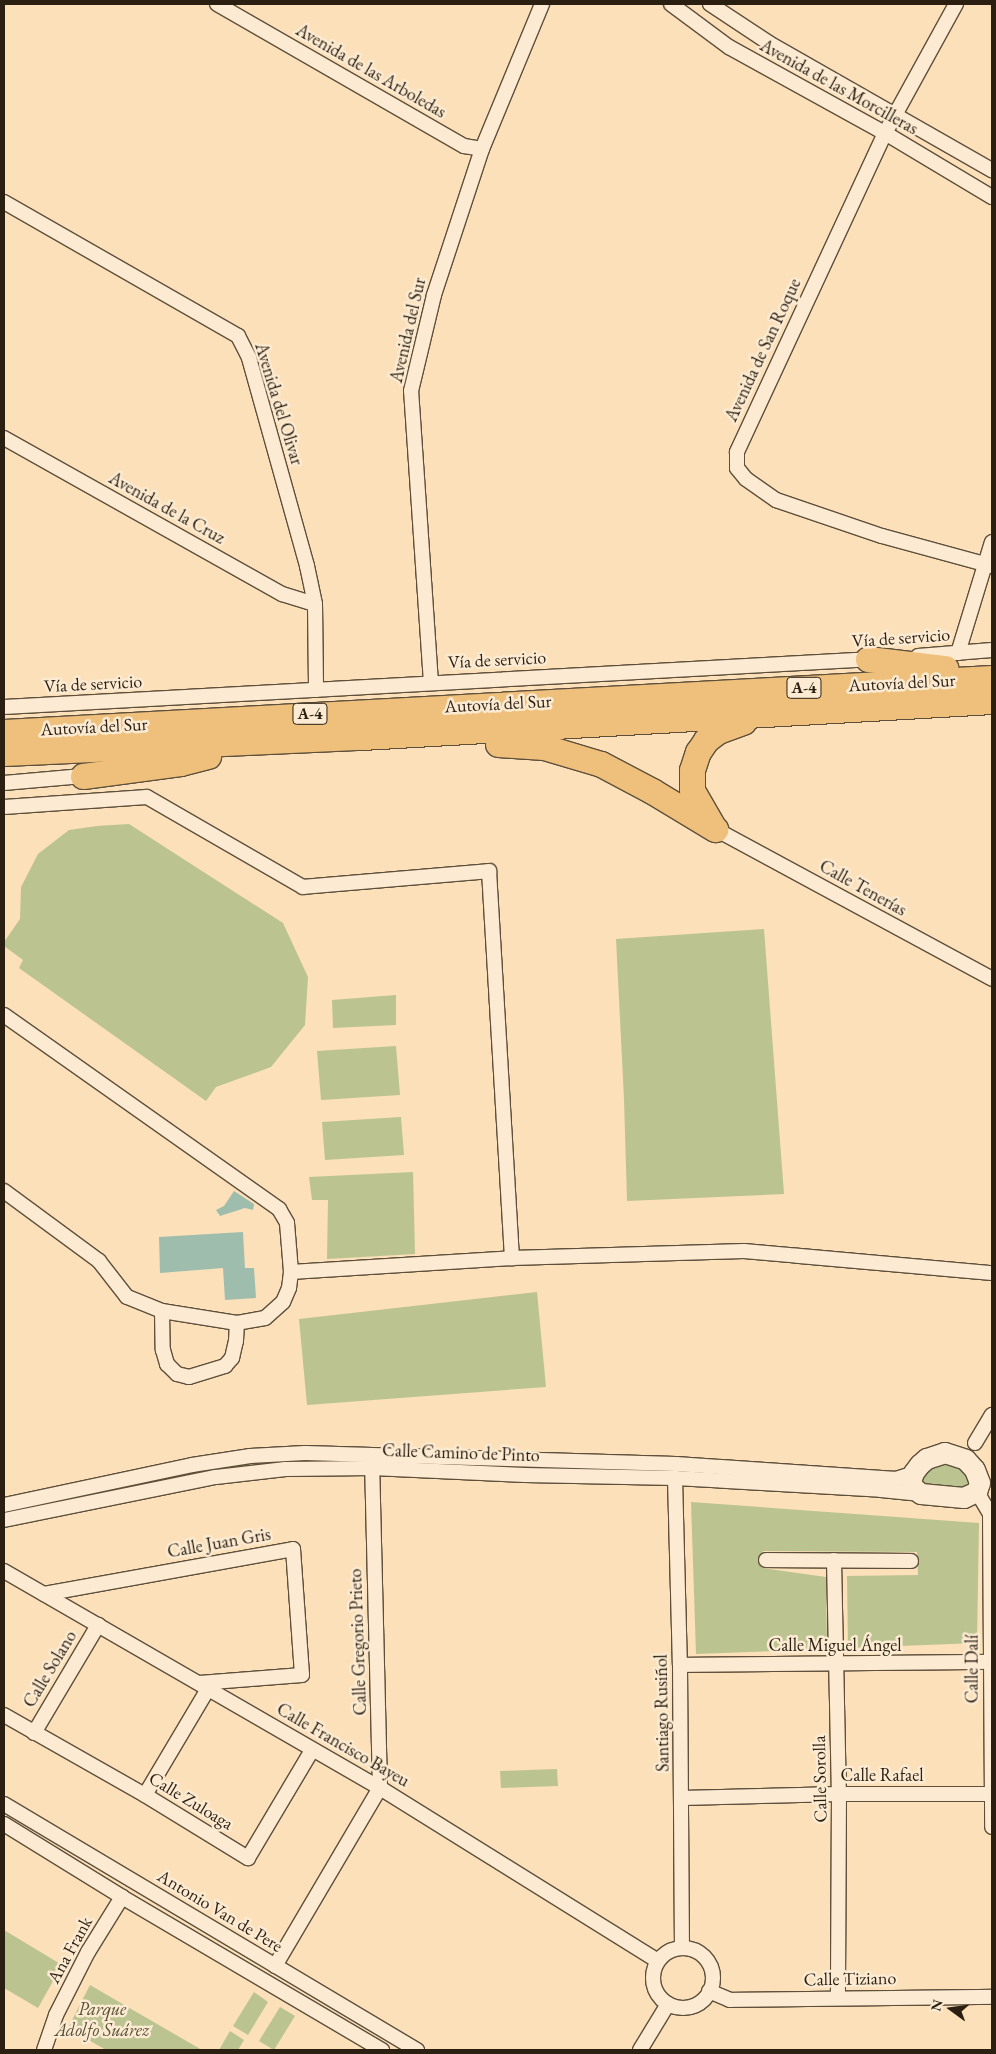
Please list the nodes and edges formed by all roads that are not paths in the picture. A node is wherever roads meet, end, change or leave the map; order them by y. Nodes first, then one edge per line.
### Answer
1 (217, 4) edge
2 (542, 4) edge
3 (671, 4) edge
4 (710, 4) edge
5 (956, 4) edge
6 (895, 114) junction
7 (884, 133) junction
8 (482, 149) junction
9 (992, 170) edge
10 (992, 197) edge
11 (4, 202) edge
12 (4, 438) edge
13 (992, 542) edge
14 (989, 565) edge
15 (315, 604) junction
16 (992, 650) edge
17 (958, 653) junction
18 (868, 659) junction
19 (992, 667) edge
20 (992, 678) edge
21 (431, 683) junction
22 (316, 690) junction
23 (992, 702) edge
24 (4, 707) edge
25 (762, 715) junction
26 (4, 732) edge
27 (362, 737) junction
28 (236, 742) junction
29 (4, 753) edge
30 (208, 756) junction
31 (4, 770) edge
32 (83, 776) joint
33 (4, 782) edge
34 (4, 807) edge
35 (715, 829) junction
36 (992, 979) edge
37 (4, 1015) edge
38 (4, 1191) edge
39 (512, 1258) junction
40 (291, 1272) junction
41 (992, 1273) edge
42 (162, 1311) junction
43 (237, 1323) junction
44 (992, 1415) edge
45 (975, 1443) junction
46 (945, 1453) junction
47 (372, 1468) junction
48 (914, 1473) junction
49 (675, 1478) junction
50 (981, 1482) edge
51 (921, 1494) junction
52 (4, 1505) edge
53 (4, 1520) edge
54 (766, 1560) dead end
55 (834, 1560) junction
56 (911, 1561) dead end
57 (4, 1571) edge
58 (44, 1594) junction
59 (98, 1625) junction
60 (991, 1662) edge
61 (837, 1664) junction
62 (680, 1665) junction
63 (204, 1686) junction
64 (4, 1715) edge
65 (34, 1733) junction
66 (312, 1750) junction
67 (380, 1788) junction
68 (839, 1794) junction
69 (992, 1794) edge
70 (145, 1795) junction
71 (682, 1798) junction
72 (4, 1804) edge
73 (4, 1824) edge
74 (992, 1827) edge
75 (122, 1897) junction
76 (682, 1947) junction
77 (658, 1961) junction
78 (274, 1966) junction
79 (709, 1991) junction
80 (992, 1997) edge
81 (838, 1998) junction
82 (668, 2004) junction
83 (44, 2050) edge
84 (382, 2050) edge
85 (417, 2050) edge
86 (640, 2050) edge

1 - 8 street, Avenida de las Arboledas
2 - 8 street, Avenida del Sur
3 - 7 street, Avenida de las Morcilleras
4 - 6 street, Avenida de las Morcilleras
5 - 6 street, Avenida de San Roque
6 - 7 street, Avenida de San Roque
6 - 9 street, Avenida de las Morcilleras
7 - 10 street, Avenida de las Morcilleras
7 - 14 street, Avenida de San Roque
8 - 21 street, Avenida del Sur
11 - 15 street, Avenida del Olivar
12 - 15 street, Avenida de la Cruz
13 - 14 street
14 - 17 street
15 - 22 street, Avenida del Olivar
16 - 17 street, Vía de servicio
17 - 18 street, Vía de servicio
18 - 19 highway
18 - 21 street, Vía de servicio
20 - 26 highway, Autovía del Sur / A-4
21 - 22 street, Vía de servicio
22 - 24 street, Vía de servicio
23 - 25 highway, Autovía del Sur / A-4
25 - 27 highway, Autovía del Sur / A-4
25 - 35 highway
27 - 28 highway, Autovía del Sur / A-4
27 - 35 highway
28 - 29 highway, Autovía del Sur / A-4
28 - 30 highway
30 - 31 highway
30 - 32 highway
32 - 33 street
34 - 39 street
35 - 36 street, Calle Tenerías
37 - 40 street
38 - 42 street
39 - 40 street
39 - 41 street
40 - 43 street
42 - 43 street
42 - 43 street
44 - 45 street
45 - 46 street
45 - 50 street
46 - 48 street
46 - 50 street
47 - 49 street, Calle Camino de Pinto
47 - 53 street, Calle Camino de Pinto
47 - 67 street, Calle Gregorio Prieto
48 - 51 street
48 - 52 street, Calle Camino de Pinto
49 - 51 street, Calle Camino de Pinto
49 - 62 street, Santiago Rusiñol
50 - 51 street
50 - 60 street, Calle Dalí
54 - 55 street
55 - 56 street
55 - 61 street, Calle Sorolla
57 - 58 street, Calle Francisco Bayeu
58 - 59 street, Calle Francisco Bayeu
58 - 63 street, Calle Juan Gris
59 - 63 street, Calle Francisco Bayeu
59 - 65 street, Calle Solano
60 - 61 street, Calle Miguel Ángel
60 - 69 street, Calle Dalí
61 - 62 street, Calle Miguel Ángel
61 - 68 street, Calle Sorolla
62 - 71 street, Santiago Rusiñol
63 - 66 street, Calle Francisco Bayeu
63 - 70 street
64 - 65 street, Calle Zuloaga
65 - 70 street, Calle Zuloaga
66 - 67 street, Calle Francisco Bayeu
66 - 70 street, Calle Zuloaga
67 - 77 street, Calle Francisco Bayeu
67 - 78 street
68 - 69 street, Calle Rafael
68 - 71 street, Calle Rafael
68 - 81 street, Calle Sorolla
69 - 74 street, Calle Dalí
71 - 76 street, Santiago Rusiñol
72 - 78 street, Antonio Van de Pere
73 - 75 street, Antonio Van de Pere
75 - 83 street, Ana Frank
75 - 84 street, Antonio Van de Pere
76 - 77 street
76 - 79 street
77 - 82 street
78 - 85 street, Antonio Van de Pere
79 - 81 street, Calle Tiziano
79 - 82 street
80 - 81 street, Calle Tiziano
82 - 86 street

